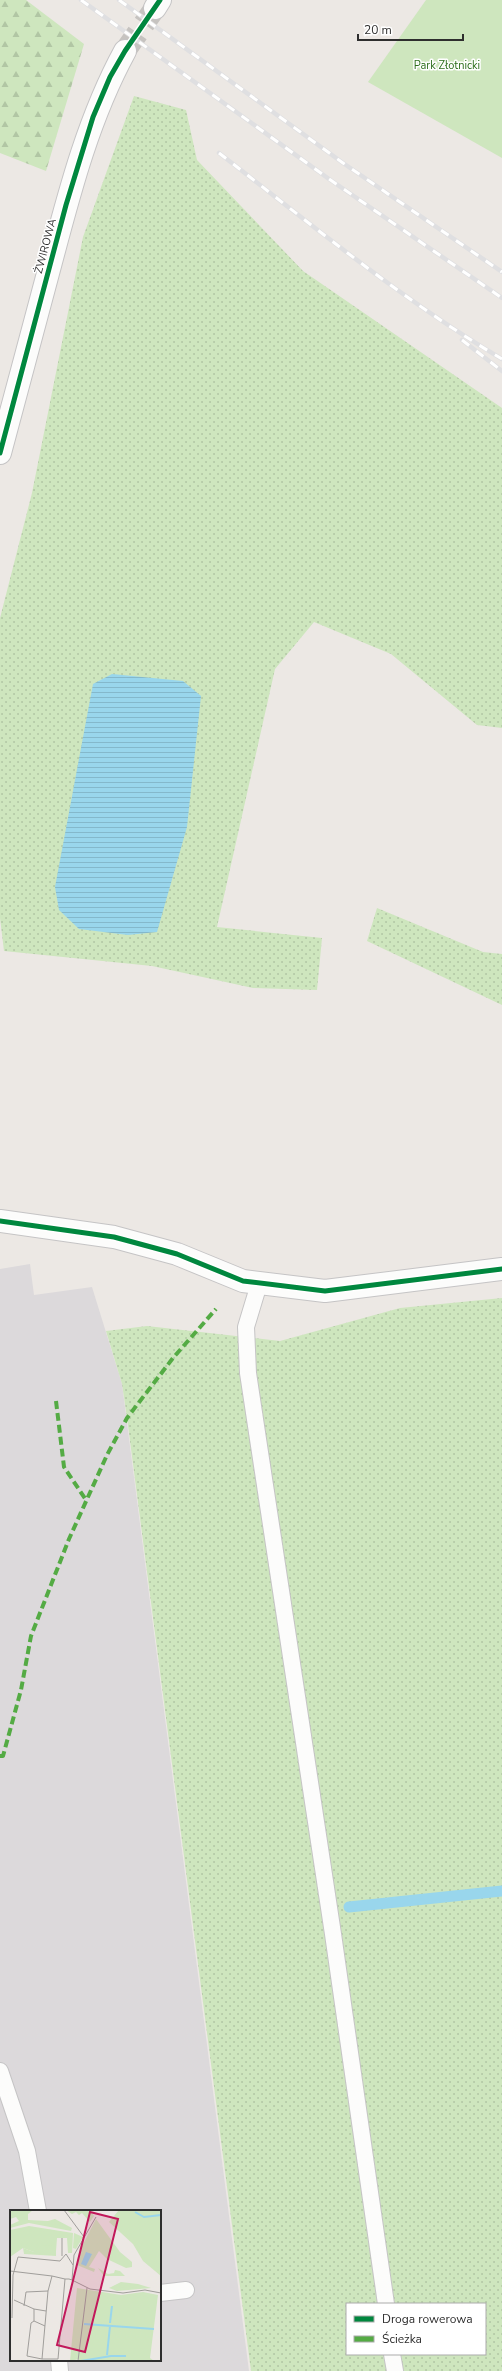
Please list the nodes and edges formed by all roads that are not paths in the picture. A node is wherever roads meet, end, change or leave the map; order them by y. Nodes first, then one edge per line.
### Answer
1 (125, 51) tunnel mouth
2 (2, 439) edge
3 (8, 1222) edge
4 (502, 1269) edge
5 (260, 1284) junction
6 (0, 2071) edge
7 (38, 2210) edge
8 (186, 2290) dead end
9 (161, 2293) edge
10 (386, 2303) edge
11 (392, 2355) edge
12 (59, 2361) edge
13 (60, 2371) edge
14 (394, 2371) edge

1 - 2 street, ŻWIROWA
3 - 5 street
4 - 5 street
5 - 10 lane
6 - 7 lane
8 - 9 lane
11 - 14 lane
12 - 13 lane

